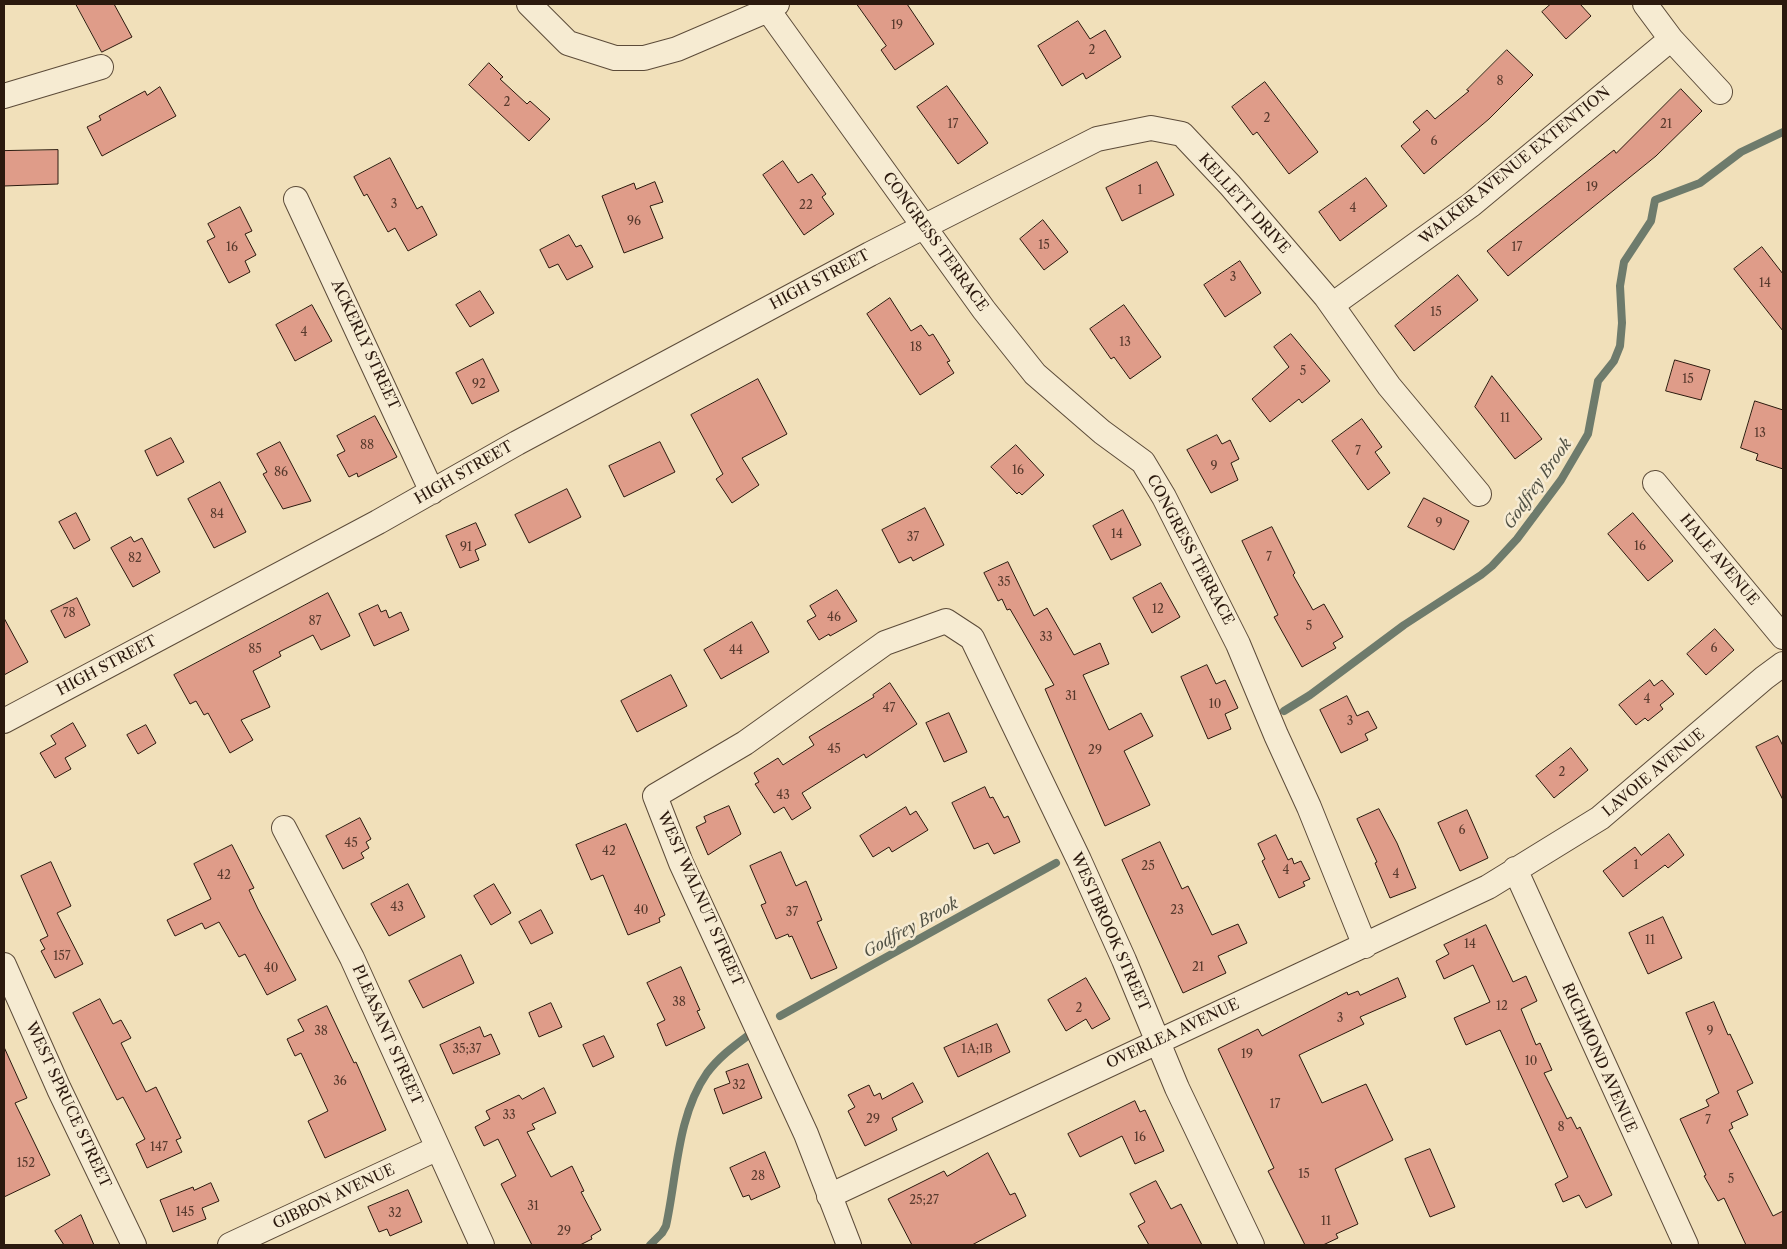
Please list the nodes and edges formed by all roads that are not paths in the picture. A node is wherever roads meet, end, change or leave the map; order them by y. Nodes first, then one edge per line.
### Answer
1 (529, 4) edge
2 (1645, 4) edge
3 (773, 7) edge
4 (1671, 39) junction
5 (101, 67) dead end
6 (1720, 92) dead end
7 (4, 96) edge
8 (296, 199) dead end
9 (924, 226) junction
10 (1332, 306) junction
11 (1655, 483) dead end
12 (432, 492) junction
13 (1479, 494) dead end
14 (957, 628) joint
15 (1783, 637) edge
16 (1783, 664) edge
17 (4, 721) edge
18 (284, 828) dead end
19 (1515, 869) junction
20 (1364, 946) junction
21 (4, 965) edge
22 (1157, 1040) junction
23 (438, 1148) junction
24 (829, 1196) junction
25 (134, 1245) edge
26 (230, 1245) edge
27 (482, 1245) edge
28 (849, 1245) edge
29 (1252, 1245) edge
30 (1686, 1245) edge

1 - 3 street
2 - 4 street
3 - 9 street, CONGRESS TERRACE
4 - 6 street
4 - 10 street, WALKER AVENUE EXTENTION
5 - 7 street
8 - 12 street, ACKERLY STREET
9 - 10 street, KELLETT DRIVE
9 - 12 street, HIGH STREET
9 - 20 street, CONGRESS TERRACE
10 - 13 street, KELLETT DRIVE
11 - 15 street, HALE AVENUE
12 - 17 street, HIGH STREET
14 - 22 street, WESTBROOK STREET
14 - 24 street, WEST WALNUT STREET
16 - 19 street, LAVOIE AVENUE
18 - 23 street, PLEASANT STREET
19 - 20 street, OVERLEA AVENUE
19 - 30 street, RICHMOND AVENUE
20 - 22 street, OVERLEA AVENUE
21 - 25 street, WEST SPRUCE STREET
22 - 24 street, OVERLEA AVENUE
22 - 29 street, WESTBROOK STREET
23 - 26 street, GIBBON AVENUE
23 - 27 street, PLEASANT STREET
24 - 28 street, WEST WALNUT STREET

